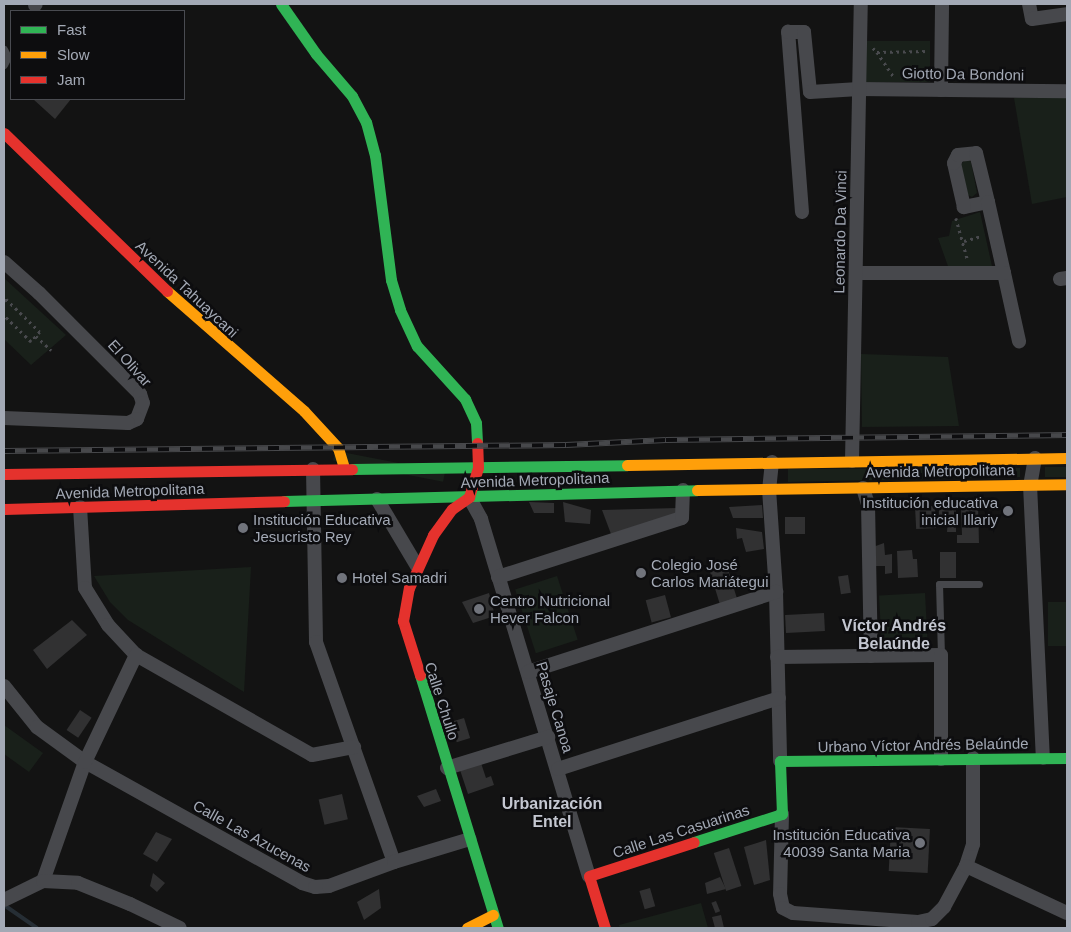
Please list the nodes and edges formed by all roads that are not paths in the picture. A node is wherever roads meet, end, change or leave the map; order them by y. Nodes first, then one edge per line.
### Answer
1 (281, 4) edge
2 (861, 4) edge
3 (942, 4) edge
4 (1029, 4) edge
5 (1067, 14) edge
6 (4, 48) edge
7 (4, 65) edge
8 (859, 89) junction
9 (941, 90) junction
10 (1067, 91) edge
11 (4, 133) edge
12 (988, 202) dead end
13 (802, 212) dead end
14 (4, 262) edge
15 (856, 273) junction
16 (1004, 274) junction
17 (1019, 341) dead end
18 (4, 418) edge
19 (1035, 458) junction
20 (1067, 458) edge
21 (852, 461) junction
22 (772, 462) junction
23 (478, 467) junction
24 (344, 468) junction
25 (313, 469) junction
26 (4, 474) edge
27 (1067, 484) edge
28 (1030, 485) junction
29 (863, 488) junction
30 (769, 489) junction
31 (683, 490) junction
32 (469, 497) junction
33 (377, 499) junction
34 (315, 501) junction
35 (80, 507) junction
36 (4, 509) edge
37 (417, 566) junction
38 (498, 577) junction
39 (979, 584) dead end
40 (776, 592) junction
41 (136, 655) junction
42 (941, 655) junction
43 (871, 656) junction
44 (778, 657) junction
45 (528, 672) junction
46 (4, 686) edge
47 (779, 698) junction
48 (548, 737) junction
49 (354, 747) junction
50 (973, 758) junction
51 (1043, 758) junction
52 (1067, 758) edge
53 (941, 759) junction
54 (780, 761) junction
55 (85, 762) junction
56 (447, 768) junction
57 (558, 769) junction
58 (782, 814) junction
59 (470, 839) junction
60 (394, 862) junction
61 (966, 866) junction
62 (589, 876) junction
63 (43, 881) junction
64 (4, 900) edge
65 (1066, 907) edge
66 (493, 914) junction
67 (180, 928) edge
68 (467, 928) edge
69 (498, 928) edge
70 (605, 928) edge

1 - 23 main road
2 - 8 street, Leonardo Da Vinci
3 - 9 street
4 - 5 street
6 - 7 lane
8 - 9 street, Giotto Da Bondoni
8 - 13 street, Giotto Da Bondoni
8 - 15 street, Leonardo Da Vinci
9 - 10 street, Giotto Da Bondoni
11 - 24 main road, Avenida Tahuaycani
12 - 16 street
14 - 18 street, El Olivar
15 - 16 street
15 - 21 street, Leonardo Da Vinci
16 - 17 street
19 - 20 main road, Avenida Metropolitana
19 - 21 main road, Avenida Metropolitana
19 - 28 street
21 - 22 main road, Avenida Metropolitana
22 - 23 main road, Avenida Metropolitana
22 - 30 street
23 - 24 main road, Avenida Metropolitana
23 - 32 main road
24 - 25 main road, Avenida Metropolitana
25 - 26 main road, Avenida Metropolitana
25 - 34 street
27 - 28 main road, Avenida Metropolitana
28 - 29 main road, Avenida Metropolitana
28 - 51 street
29 - 30 main road, Avenida Metropolitana
29 - 43 street
30 - 31 main road, Avenida Metropolitana
30 - 40 street
31 - 32 main road, Avenida Metropolitana
31 - 38 street
32 - 33 main road, Avenida Metropolitana
32 - 37 main road, Calle Chullo
32 - 38 street, Pasaje Canoa
33 - 34 main road, Avenida Metropolitana
33 - 37 street
34 - 35 main road, Avenida Metropolitana
34 - 49 street
35 - 36 main road, Avenida Metropolitana
35 - 41 street
37 - 56 main road, Calle Chullo
38 - 45 street, Pasaje Canoa
39 - 42 lane
40 - 44 street
40 - 45 street
41 - 49 street
41 - 55 street
42 - 43 street
42 - 53 street
43 - 44 street
44 - 47 street
45 - 48 street, Pasaje Canoa
46 - 55 street, Calle Las Azucenas
47 - 54 street
47 - 57 street
48 - 56 street
48 - 57 street, Pasaje Canoa
49 - 60 street
50 - 51 main road, Urbano Víctor Andrés Belaúnde
50 - 53 main road, Urbano Víctor Andrés Belaúnde
50 - 61 street
51 - 52 main road, Urbano Víctor Andrés Belaúnde
53 - 54 main road, Urbano Víctor Andrés Belaúnde
54 - 58 main road
55 - 60 street, Calle Las Azucenas
55 - 63 street
56 - 59 main road, Calle Chullo
57 - 62 street, Pasaje Canoa
58 - 61 street
58 - 62 main road, Calle Las Casuarinas
59 - 60 street, Calle Las Azucenas
59 - 66 main road, Calle Chullo
61 - 65 street
62 - 70 main road, Pasaje Canoa
63 - 64 street
63 - 67 street
66 - 68 main road
66 - 69 main road, Calle Chullo

